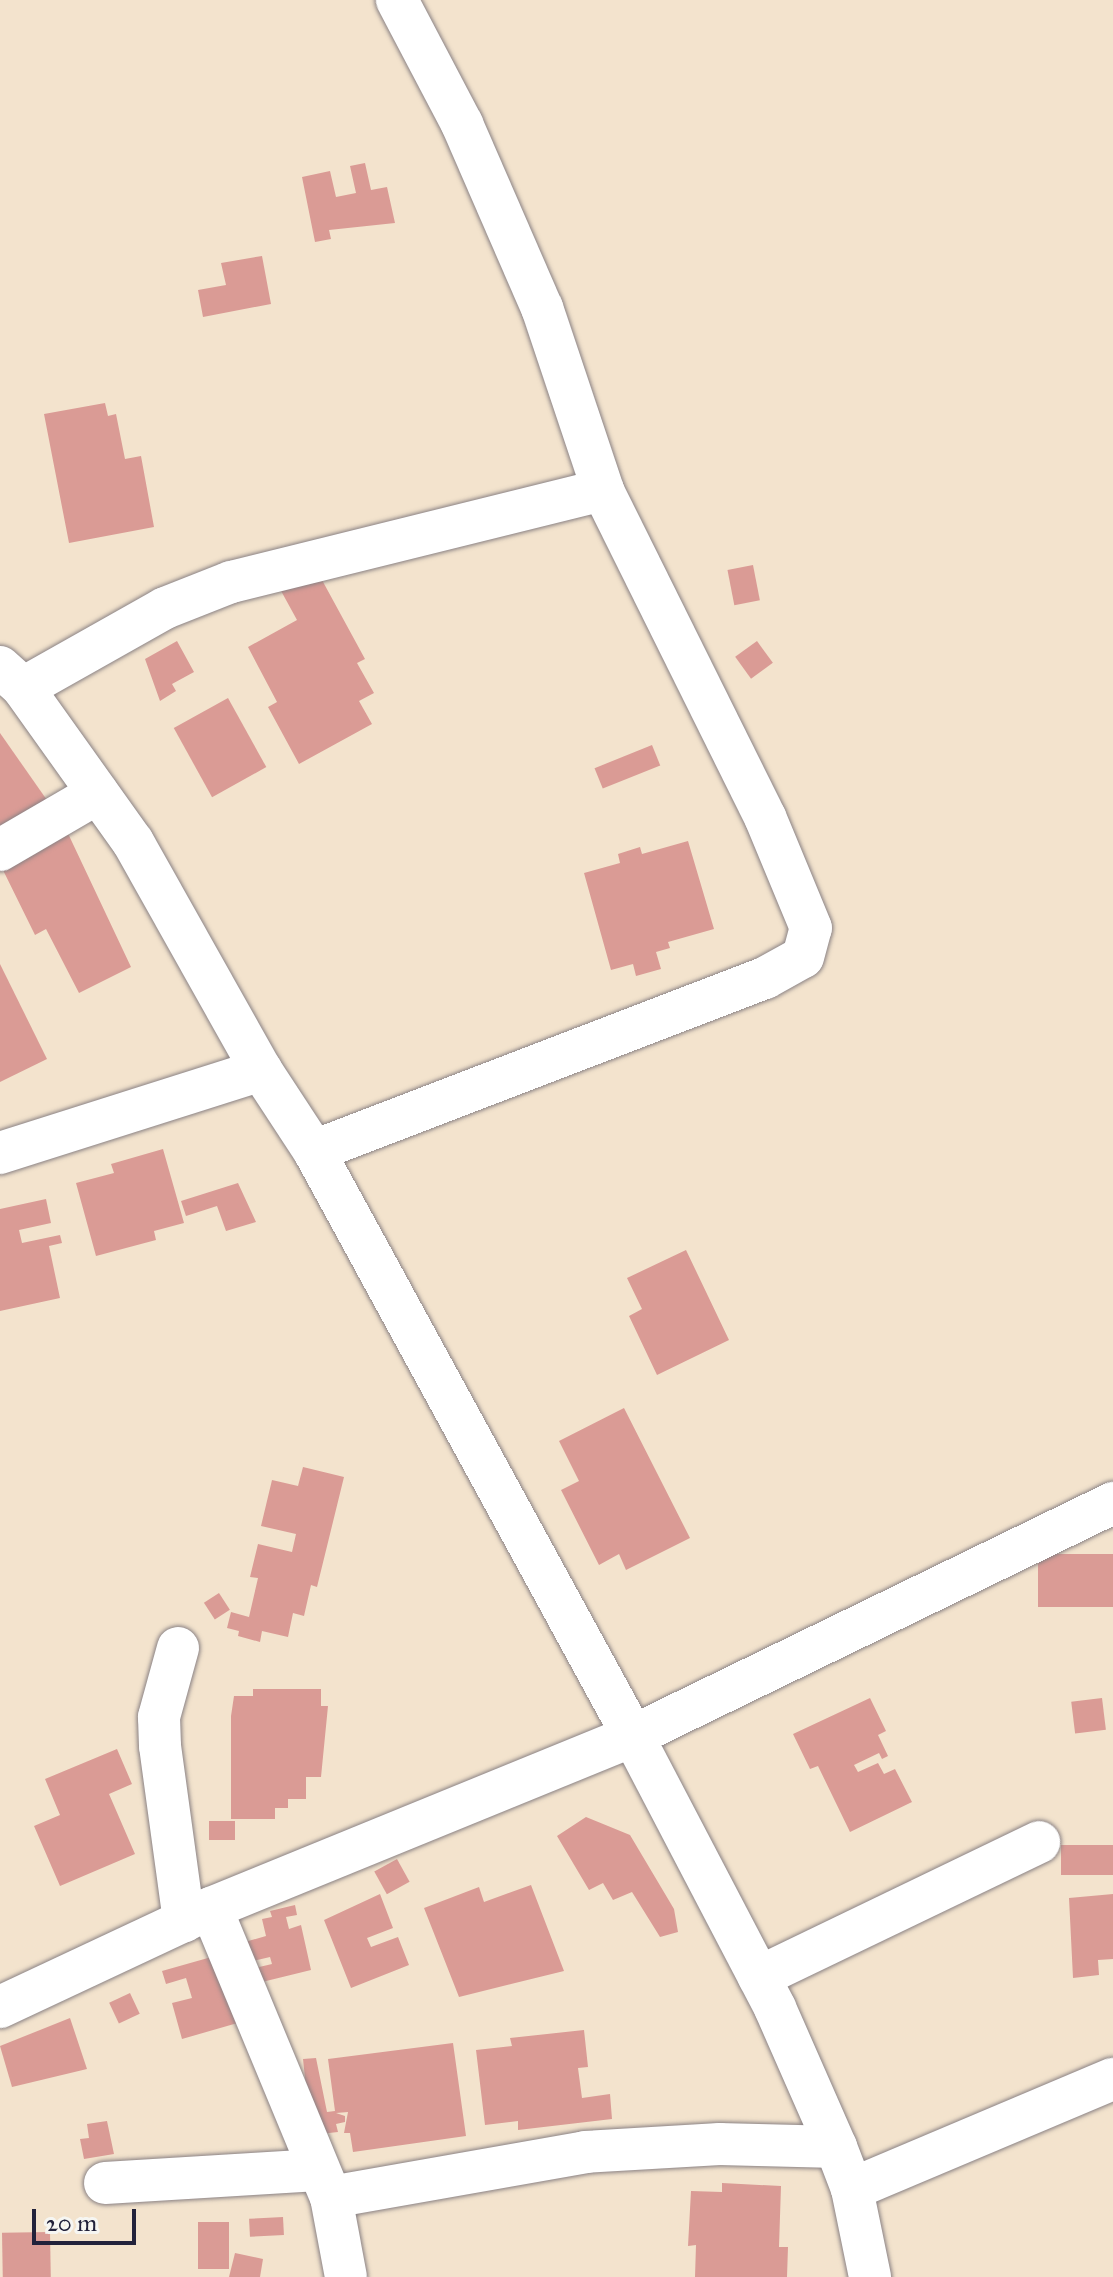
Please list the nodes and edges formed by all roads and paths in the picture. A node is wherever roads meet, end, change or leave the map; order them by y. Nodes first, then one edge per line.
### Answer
1 (397, 0) edge
2 (603, 490) junction
3 (11, 677) edge
4 (98, 793) junction
5 (0, 850) edge
6 (261, 1070) junction
7 (314, 1151) junction
8 (0, 1153) edge
9 (1113, 1503) edge
10 (178, 1648) dead end
11 (633, 1736) junction
12 (1039, 1842) dead end
13 (197, 1914) junction
14 (759, 1977) junction
15 (0, 2007) edge
16 (1113, 2079) edge
17 (836, 2147) junction
18 (105, 2183) dead end
19 (325, 2184) junction
20 (852, 2189) junction
21 (346, 2277) edge
22 (870, 2277) edge

1 - 2 street
2 - 3 street
2 - 7 street
3 - 4 street
4 - 5 street
4 - 6 street
6 - 7 street
6 - 8 street
7 - 11 street
9 - 11 street
10 - 13 street
11 - 13 street
11 - 14 street
12 - 14 street
13 - 15 street
13 - 19 street
14 - 17 street
16 - 20 street
17 - 19 street
17 - 20 street
18 - 19 street
19 - 21 street
20 - 22 street

